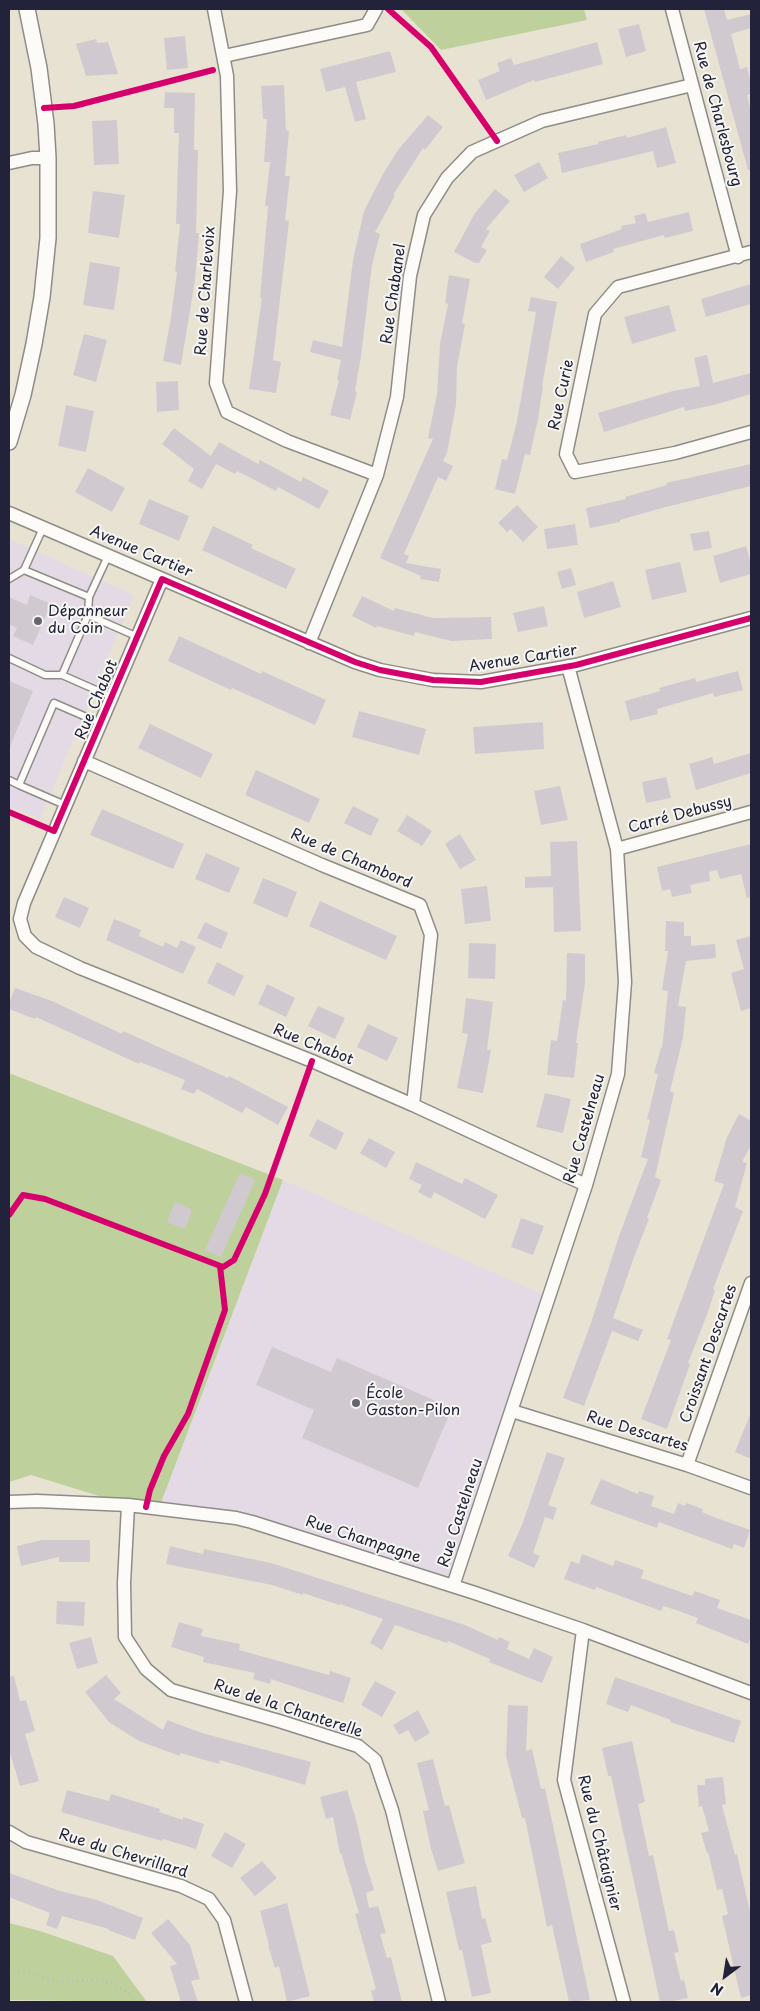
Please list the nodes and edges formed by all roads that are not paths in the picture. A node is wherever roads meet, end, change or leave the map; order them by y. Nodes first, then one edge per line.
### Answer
1 (27, 9) edge
2 (214, 9) edge
3 (376, 9) edge
4 (672, 9) edge
5 (224, 56) junction
6 (692, 85) junction
7 (48, 158) junction
8 (9, 163) edge
9 (751, 252) edge
10 (738, 257) junction
11 (751, 432) edge
12 (9, 442) edge
13 (378, 475) junction
14 (9, 513) edge
15 (43, 528) junction
16 (108, 556) junction
17 (24, 570) junction
18 (9, 579) edge
19 (162, 579) junction
20 (89, 597) junction
21 (88, 615) junction
22 (751, 618) edge
23 (138, 637) junction
24 (309, 643) junction
25 (9, 658) edge
26 (568, 666) junction
27 (62, 676) junction
28 (112, 697) junction
29 (100, 723) junction
30 (84, 761) junction
31 (9, 780) edge
32 (19, 784) junction
33 (65, 805) junction
34 (751, 812) edge
35 (617, 849) junction
36 (413, 1104) junction
37 (586, 1185) junction
38 (751, 1283) edge
39 (512, 1411) junction
40 (687, 1465) junction
41 (751, 1488) edge
42 (9, 1502) edge
43 (128, 1505) junction
44 (454, 1586) junction
45 (583, 1630) junction
46 (751, 1692) edge
47 (9, 1832) edge
48 (246, 2002) edge
49 (439, 2002) edge
50 (624, 2002) edge

1 - 7 street
2 - 5 street, Rue de Charlevoix
3 - 5 street
4 - 6 street, Rue de Charlesbourg
5 - 13 street, Rue de Charlevoix
6 - 10 street, Rue de Charlesbourg
6 - 13 street, Rue Chabanel
7 - 8 street
7 - 12 street
9 - 10 street, Rue Curie
10 - 11 street, Rue Curie
13 - 24 street, Rue Chabanel
14 - 15 street, Avenue Cartier
15 - 16 street, Avenue Cartier
15 - 17 lane
16 - 19 street, Avenue Cartier
16 - 20 lane
17 - 18 lane
17 - 20 lane
19 - 23 street, Rue Chabot
19 - 24 street, Avenue Cartier
20 - 21 lane
21 - 23 lane
21 - 27 lane
22 - 26 street, Avenue Cartier
23 - 28 street, Rue Chabot
24 - 26 street, Avenue Cartier
25 - 27 lane
26 - 35 street, Rue Castelneau
27 - 28 lane
28 - 29 street, Rue Chabot
29 - 30 street, Rue Chabot
29 - 32 lane
30 - 33 street, Rue Chabot
30 - 36 street, Rue de Chambord
31 - 32 lane
32 - 33 lane
33 - 36 street, Rue Chabot
34 - 35 street, Carré Debussy
35 - 37 street, Rue Castelneau
36 - 37 street, Rue Chabot
37 - 39 street, Rue Castelneau
38 - 40 street, Croissant Descartes
39 - 40 street, Rue Descartes
39 - 44 street, Rue Castelneau
40 - 41 street, Rue Descartes
42 - 43 street, Rue Champagne
43 - 44 street, Rue Champagne
43 - 49 street, Rue de la Chanterelle
44 - 45 street, Rue Champagne
45 - 46 street, Rue Champagne
45 - 50 street, Rue du Châtaignier
47 - 48 street, Rue du Chevrillard

